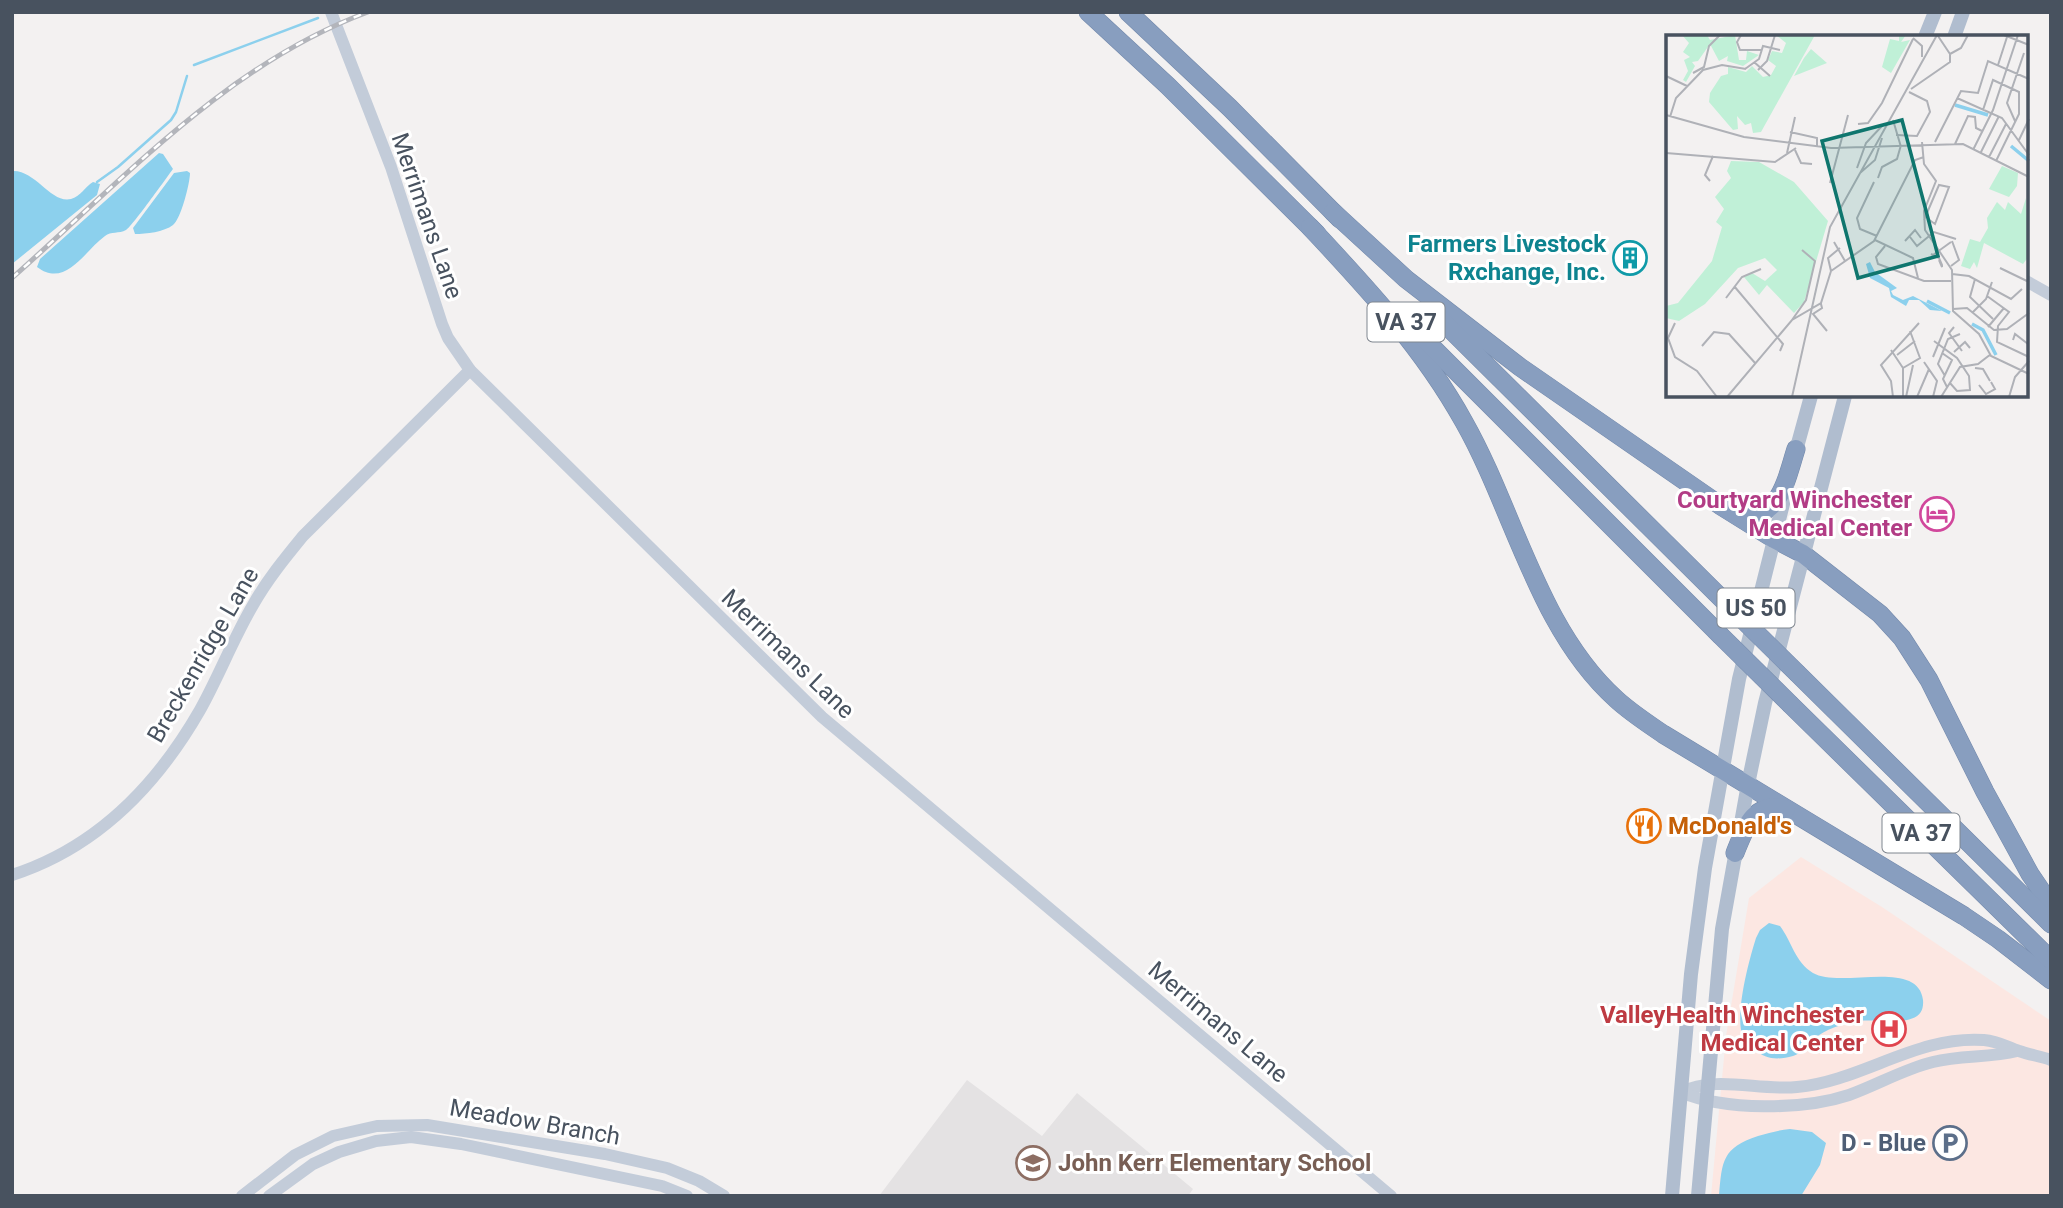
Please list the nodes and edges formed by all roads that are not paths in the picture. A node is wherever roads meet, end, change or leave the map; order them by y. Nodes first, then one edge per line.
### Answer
1 (331, 12) edge
2 (1088, 12) edge
3 (1128, 12) edge
4 (1935, 12) edge
5 (1963, 12) edge
6 (1926, 35) edge
7 (1955, 35) edge
8 (1333, 212) junction
9 (1310, 227) junction
10 (2028, 282) edge
11 (2051, 295) edge
12 (470, 370) junction
13 (1811, 397) edge
14 (1845, 397) edge
15 (1796, 449) junction
16 (1721, 506) junction
17 (1774, 540) junction
18 (1803, 554) junction
19 (1722, 770) junction
20 (1748, 784) junction
21 (1793, 812) junction
22 (1735, 853) junction
23 (12, 875) edge
24 (2051, 905) edge
25 (2051, 924) edge
26 (2051, 960) edge
27 (2051, 980) edge
28 (2017, 1051) junction
29 (2051, 1060) edge
30 (1707, 1083) junction
31 (1681, 1092) junction
32 (1706, 1101) junction
33 (242, 1196) edge
34 (269, 1196) edge
35 (687, 1196) edge
36 (724, 1196) edge
37 (1391, 1196) edge
38 (1672, 1196) edge
39 (1698, 1196) edge

1 - 12 main road, Merrimans Lane
2 - 9 highway, VA 37
3 - 8 highway, VA 37
4 - 6 main road
5 - 7 main road
8 - 16 highway
8 - 25 highway, VA 37, bridge
9 - 19 highway
9 - 26 highway, VA 37, bridge
10 - 11 main road
12 - 23 main road, Breckenridge Lane
12 - 37 main road, Merrimans Lane
13 - 15 main road, US 50
14 - 18 main road, US 50
15 - 16 highway
15 - 17 main road, US 50
16 - 17 highway
17 - 18 highway
17 - 19 main road, US 50
18 - 20 main road, US 50
18 - 24 highway
19 - 20 highway
19 - 31 main road, US 50
20 - 21 highway
20 - 22 main road, US 50
21 - 22 highway
21 - 27 highway
22 - 30 main road, US 50
28 - 29 main road
28 - 30 main road
28 - 32 main road
30 - 31 main road
30 - 32 main road, US 50
31 - 32 main road
31 - 38 main road, US 50
32 - 39 main road, US 50
33 - 36 main road, Meadow Branch
34 - 35 main road, Meadow Branch

